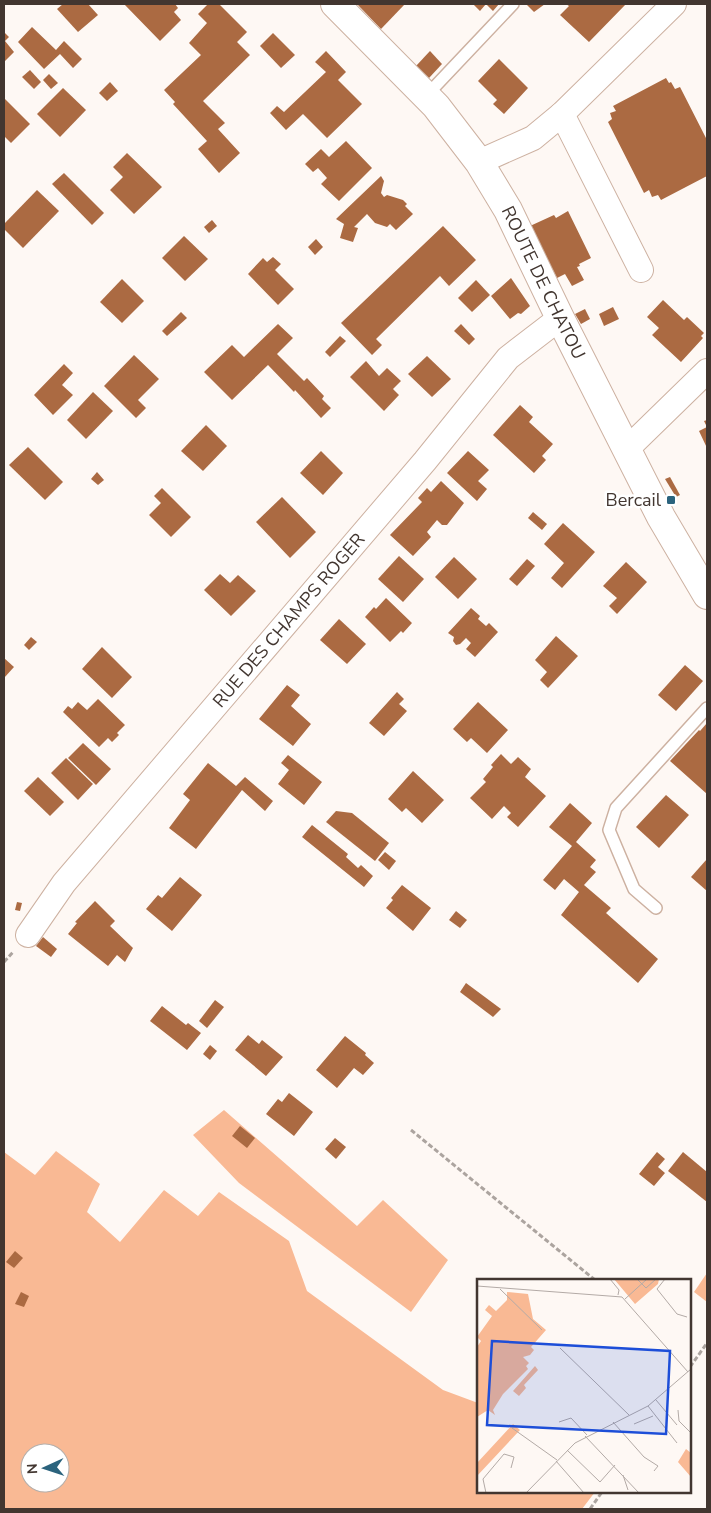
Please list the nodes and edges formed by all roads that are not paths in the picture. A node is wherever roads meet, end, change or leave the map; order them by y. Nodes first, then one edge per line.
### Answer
1 (335, 4) edge
2 (512, 4) edge
3 (674, 4) edge
4 (426, 96) junction
5 (562, 114) junction
6 (480, 162) junction
7 (641, 270) dead end
8 (560, 318) junction
9 (707, 370) edge
10 (627, 449) junction
11 (707, 595) edge
12 (707, 708) edge
13 (656, 908) dead end
14 (28, 935) dead end

1 - 4 street, ROUTE DE CHATOU
2 - 4 lane
3 - 5 street
4 - 6 street, ROUTE DE CHATOU
5 - 6 street
5 - 7 street
6 - 8 street, ROUTE DE CHATOU
8 - 10 street, ROUTE DE CHATOU
8 - 14 street, RUE DES CHAMPS ROGER
9 - 10 street
10 - 11 street, ROUTE DE CHATOU
12 - 13 lane

